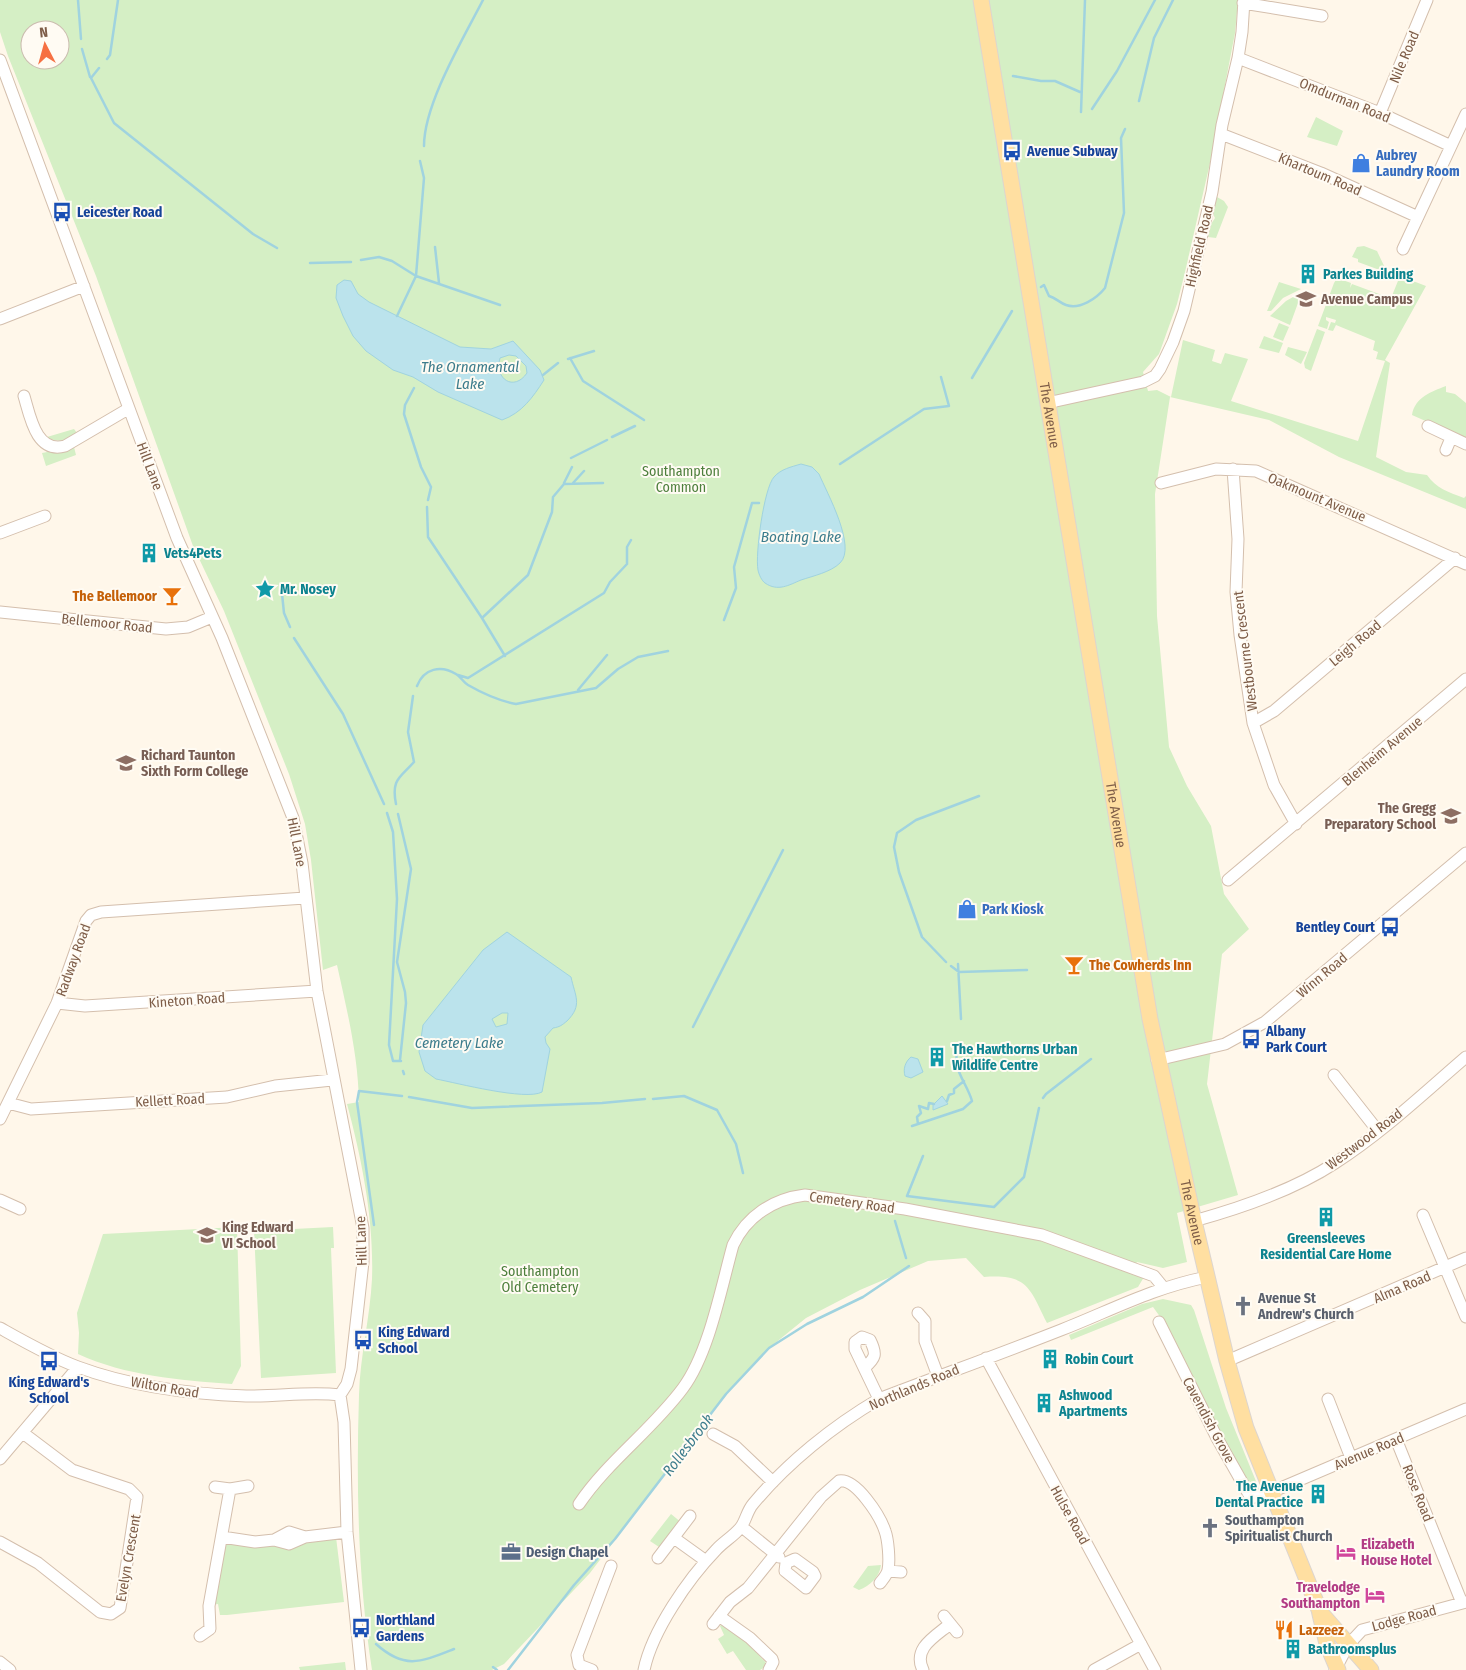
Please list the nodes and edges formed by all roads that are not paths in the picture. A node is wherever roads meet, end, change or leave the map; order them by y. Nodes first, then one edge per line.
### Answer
1 (981, 0) edge
2 (1427, 0) edge
3 (1243, 1) edge
4 (1322, 16) dead end
5 (1238, 58) junction
6 (0, 60) edge
7 (1380, 113) junction
8 (1466, 114) edge
9 (1221, 134) junction
10 (1451, 146) junction
11 (1418, 217) junction
12 (1403, 249) dead end
13 (84, 286) junction
14 (0, 318) edge
15 (23, 403) dead end
16 (1047, 403) junction
17 (128, 409) junction
18 (1428, 426) dead end
19 (1451, 438) junction
20 (1466, 444) edge
21 (1446, 450) dead end
22 (1233, 469) junction
23 (1161, 483) dead end
24 (45, 516) dead end
25 (0, 533) edge
26 (1461, 561) edge
27 (0, 612) edge
28 (212, 616) junction
29 (1466, 680) edge
30 (1253, 723) junction
31 (1296, 824) junction
32 (1466, 853) edge
33 (1228, 880) dead end
34 (306, 898) junction
35 (317, 991) junction
36 (57, 1003) junction
37 (1466, 1057) edge
38 (1157, 1060) junction
39 (1334, 1075) dead end
40 (332, 1080) junction
41 (8, 1103) junction
42 (0, 1119) edge
43 (1378, 1132) junction
44 (0, 1200) edge
45 (20, 1209) dead end
46 (1423, 1215) dead end
47 (1194, 1221) junction
48 (1466, 1258) edge
49 (1445, 1268) junction
50 (1207, 1277) junction
51 (1163, 1287) junction
52 (926, 1317) dead end
53 (1466, 1317) edge
54 (1159, 1322) dead end
55 (0, 1328) edge
56 (986, 1358) junction
57 (1227, 1361) junction
58 (78, 1367) junction
59 (864, 1368) dead end
60 (938, 1376) junction
61 (340, 1396) junction
62 (879, 1399) junction
63 (1327, 1407) dead end
64 (1466, 1409) edge
65 (23, 1433) junction
66 (1396, 1439) junction
67 (718, 1440) dead end
68 (1351, 1458) junction
69 (0, 1459) edge
70 (773, 1482) junction
71 (248, 1486) dead end
72 (215, 1487) dead end
73 (230, 1489) junction
74 (1271, 1492) junction
75 (579, 1504) dead end
76 (690, 1516) dead end
77 (742, 1527) junction
78 (347, 1532) junction
79 (222, 1537) junction
80 (674, 1538) junction
81 (0, 1542) edge
82 (775, 1553) junction
83 (658, 1558) dead end
84 (706, 1562) junction
85 (786, 1563) dead end
86 (888, 1571) junction
87 (605, 1572) dead end
88 (901, 1572) dead end
89 (880, 1583) dead end
90 (1464, 1602) edge
91 (1320, 1612) junction
92 (950, 1624) dead end
93 (200, 1636) dead end
94 (1142, 1644) junction
95 (1348, 1645) junction
96 (0, 1662) edge
97 (775, 1664) edge
98 (10, 1670) edge
99 (362, 1670) edge
100 (592, 1670) edge
101 (644, 1670) edge
102 (923, 1670) edge
103 (1094, 1670) edge
104 (1155, 1670) edge
105 (1337, 1670) edge
106 (1371, 1670) edge

1 - 16 main road, The Avenue
2 - 7 street, Nile Road
3 - 4 street
3 - 5 street, Highfield Road
5 - 7 street, Omdurman Road
5 - 9 street, Highfield Road
6 - 13 street, Hill Lane
7 - 10 street, Omdurman Road
8 - 10 street
9 - 11 street, Khartoum Road
9 - 16 street, Highfield Road
10 - 11 street
11 - 12 street
13 - 14 street
13 - 17 street, Hill Lane
15 - 17 street
16 - 38 main road, The Avenue
17 - 28 street, Hill Lane
18 - 19 street
19 - 20 street
19 - 21 street
22 - 23 street, Oakmount Avenue
22 - 26 street, Oakmount Avenue
22 - 30 street, Westbourne Crescent
24 - 25 street
26 - 30 street, Leigh Road
27 - 28 street, Bellemoor Road
28 - 34 street, Hill Lane
29 - 31 street, Blenheim Avenue
30 - 31 street, Westbourne Crescent
31 - 33 street, Blenheim Avenue
32 - 38 street, Winn Road
34 - 35 street, Hill Lane
34 - 36 street, Radway Road
35 - 36 street, Kineton Road
35 - 40 street, Hill Lane
36 - 41 street, Radway Road
37 - 43 street, Westwood Road
38 - 47 main road, The Avenue
39 - 43 street
40 - 41 street, Kellett Road
40 - 61 street, Hill Lane
41 - 42 street, Radway Road
43 - 47 street, Westwood Road
44 - 45 street
46 - 49 street
47 - 50 main road, The Avenue
48 - 49 street, Alma Road
49 - 53 street
49 - 57 street, Alma Road
50 - 51 street, Northlands Road
50 - 57 main road, The Avenue
51 - 56 street, Northlands Road
51 - 75 street, Cemetery Road
52 - 60 street
54 - 74 street, Cavendish Grove
55 - 58 street, Wilton Road
56 - 60 street, Northlands Road
56 - 94 street, Hulse Road
57 - 74 main road, The Avenue
58 - 61 street, Wilton Road
58 - 65 street
59 - 62 street
60 - 62 street, Northlands Road
61 - 78 street
62 - 70 street, Northlands Road
63 - 68 street
64 - 66 street, Avenue Road
65 - 69 street
65 - 81 street, Evelyn Crescent
66 - 68 street, Avenue Road
66 - 90 street, Rose Road
67 - 70 street
68 - 74 street, Avenue Road
70 - 77 street, Northlands Road
71 - 73 street
72 - 73 street
73 - 79 street
74 - 91 main road, The Avenue
76 - 80 street
77 - 82 street
77 - 84 street, Northlands Road
78 - 79 street
78 - 99 street
79 - 93 street
80 - 83 street
80 - 84 street
82 - 85 street
82 - 86 street
82 - 97 street
84 - 101 street, Northlands Road
86 - 88 street
86 - 89 street
87 - 100 street
90 - 95 street, Lodge Road
91 - 95 main road, The Avenue
91 - 105 main road, The Avenue
92 - 102 street
94 - 103 street
94 - 104 street, Hulse Road
95 - 105 street
95 - 106 main road, The Avenue
96 - 98 street

